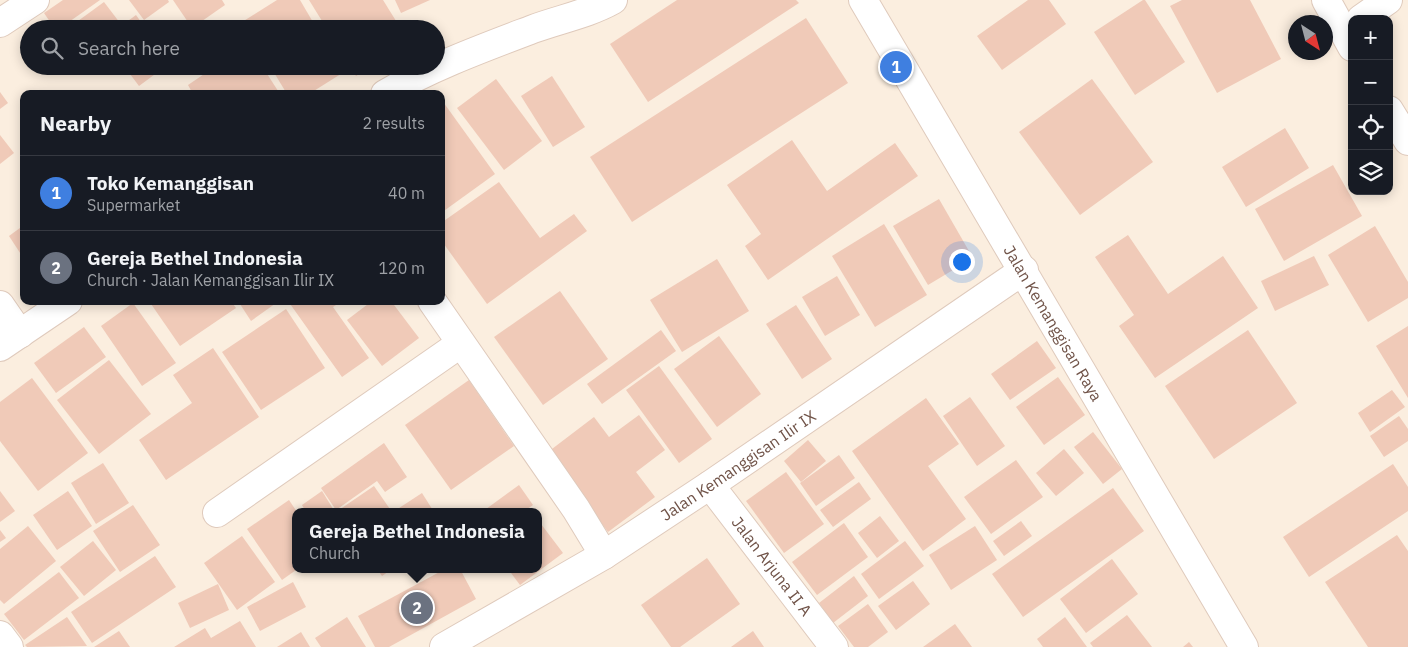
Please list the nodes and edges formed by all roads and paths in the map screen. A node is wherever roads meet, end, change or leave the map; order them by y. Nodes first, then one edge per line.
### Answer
1 (35, 0) edge
2 (612, 0) edge
3 (863, 0) edge
4 (1326, 0) edge
5 (1388, 0) edge
6 (1371, 15) edge
7 (0, 23) edge
8 (1348, 26) edge
9 (445, 65) edge
10 (421, 75) edge
11 (392, 90) edge
12 (1393, 117) edge
13 (1408, 141) edge
14 (1024, 270) junction
15 (0, 305) edge
16 (62, 305) edge
17 (435, 305) edge
18 (10, 341) edge
19 (460, 344) junction
20 (710, 485) junction
21 (217, 513) dead end
22 (604, 555) junction
23 (0, 635) edge
24 (9, 647) edge
25 (444, 647) edge
26 (834, 647) edge
27 (1244, 647) edge

1 - 7 street
2 - 9 street
3 - 14 street, Jalan Kemanggisan Raya
4 - 8 street
5 - 6 street
10 - 11 street
12 - 13 street
14 - 20 street, Jalan Kemanggisan Ilir IX
14 - 27 street, Jalan Kemanggisan Raya
15 - 18 street
16 - 18 street
17 - 19 street
19 - 21 street
19 - 22 street
20 - 22 street, Jalan Kemanggisan Ilir IX
20 - 26 street, Jalan Arjuna II A
22 - 25 street, Jalan Kemanggisan Ilir IX
23 - 24 street

